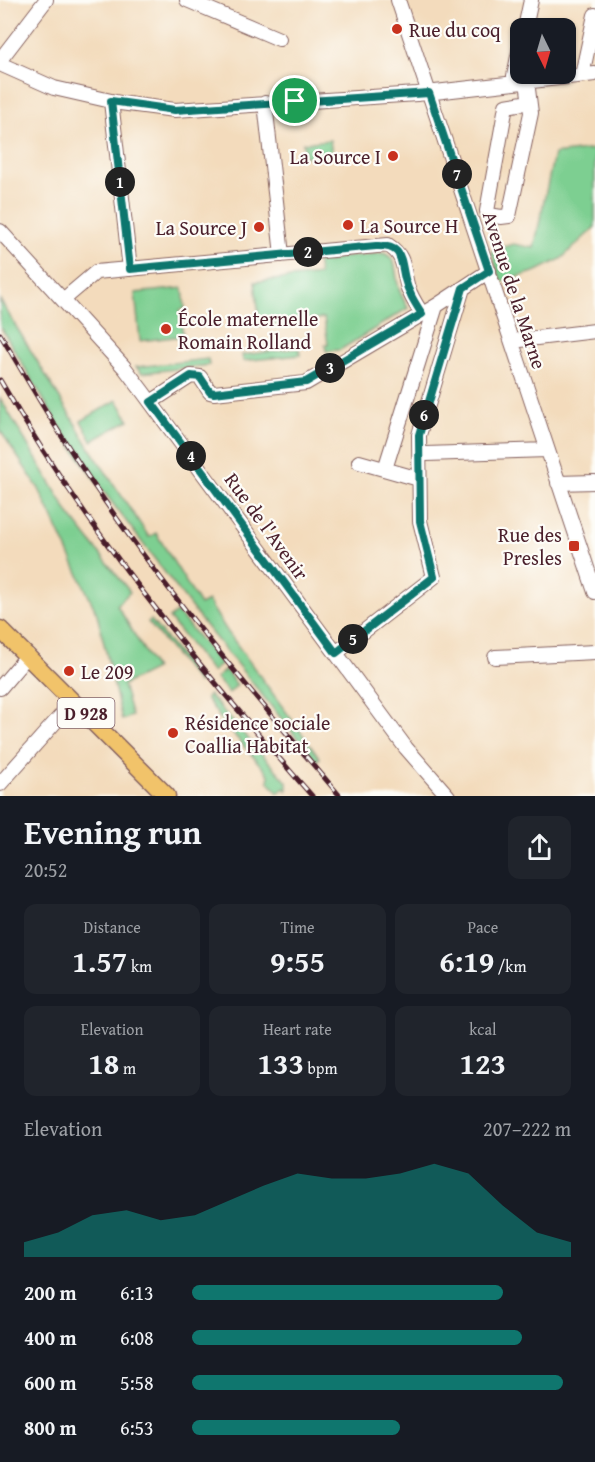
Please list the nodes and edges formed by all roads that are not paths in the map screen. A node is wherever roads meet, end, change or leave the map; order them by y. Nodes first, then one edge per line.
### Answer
1 (46, 0) edge
2 (187, 0) edge
3 (398, 0) edge
4 (531, 0) edge
5 (595, 15) edge
6 (527, 18) edge
7 (279, 39) dead end
8 (0, 62) edge
9 (589, 74) edge
10 (510, 81) edge
11 (523, 84) edge
12 (429, 93) junction
13 (111, 101) junction
14 (529, 102) junction
15 (265, 103) junction
16 (0, 231) edge
17 (282, 255) junction
18 (130, 269) junction
19 (489, 271) junction
20 (463, 288) junction
21 (63, 300) junction
22 (436, 306) junction
23 (422, 314) junction
24 (595, 331) edge
25 (512, 342) junction
26 (151, 402) junction
27 (547, 450) junction
28 (426, 454) dead end
29 (359, 462) dead end
30 (385, 469) junction
31 (419, 479) junction
32 (595, 482) edge
33 (558, 483) junction
34 (595, 592) edge
35 (1, 629) edge
36 (595, 652) edge
37 (336, 653) junction
38 (28, 656) junction
39 (495, 657) dead end
40 (0, 688) edge
41 (73, 702) junction
42 (0, 784) edge
43 (168, 796) edge
44 (447, 796) edge

1 - 8 street
2 - 7 street
3 - 12 street, Avenue de la Marne
4 - 6 street
5 - 9 street
8 - 13 street
10 - 12 street
11 - 14 street
12 - 15 street
12 - 19 street, Avenue de la Marne
13 - 15 street
13 - 18 street
14 - 14 street
15 - 17 street
16 - 21 street, Rue de l'Avenir
17 - 18 street
17 - 23 street
18 - 21 street
19 - 20 street
19 - 25 street, Avenue de la Marne
20 - 22 street
20 - 31 street
21 - 26 street, Rue de l'Avenir
22 - 23 street
22 - 30 street
23 - 26 street
24 - 25 street
25 - 27 street, Avenue de la Marne
26 - 37 street, Rue de l'Avenir
27 - 28 street
27 - 33 street, Avenue de la Marne
29 - 30 street
30 - 31 street
31 - 37 street
32 - 33 street
33 - 34 street, Avenue de la Marne
35 - 38 main road, D 928
36 - 39 street
37 - 44 street, Rue de l'Avenir
38 - 40 street
38 - 41 main road, D 928
41 - 42 street
41 - 43 main road, D 928

